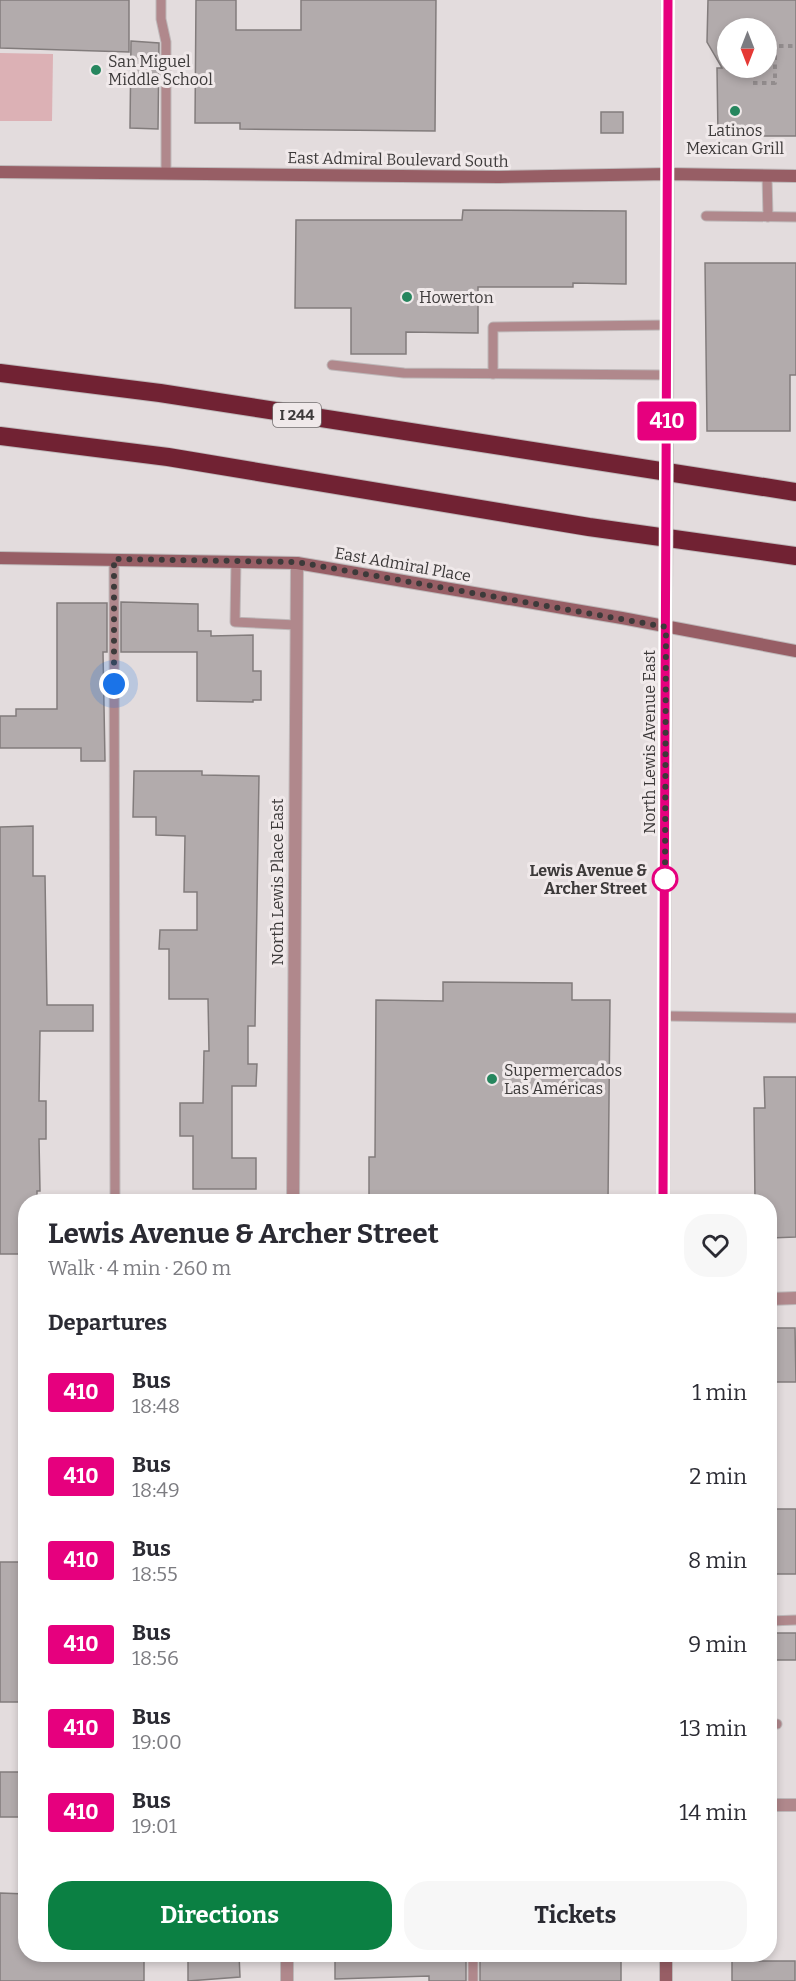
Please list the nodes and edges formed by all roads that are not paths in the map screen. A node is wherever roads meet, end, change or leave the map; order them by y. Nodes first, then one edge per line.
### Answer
1 (161, 0) edge
2 (668, 0) edge
3 (0, 172) edge
4 (166, 172) junction
5 (668, 174) junction
6 (767, 175) junction
7 (796, 176) edge
8 (706, 216) dead end
9 (768, 217) junction
10 (796, 217) edge
11 (667, 325) junction
12 (332, 365) dead end
13 (0, 373) edge
14 (493, 374) junction
15 (667, 375) junction
16 (0, 436) edge
17 (796, 492) edge
18 (796, 556) edge
19 (0, 558) edge
20 (114, 559) junction
21 (236, 561) junction
22 (297, 562) junction
23 (296, 625) junction
24 (666, 627) junction
25 (796, 651) edge
26 (664, 1016) junction
27 (796, 1018) edge
28 (116, 1194) edge
29 (293, 1194) edge
30 (663, 1194) edge
31 (796, 1298) edge
32 (777, 1299) edge
33 (796, 1620) edge
34 (777, 1621) edge
35 (777, 1805) edge
36 (796, 1805) edge
37 (287, 1962) edge
38 (473, 1962) edge
39 (666, 1962) edge
40 (287, 1981) edge
41 (473, 1981) edge
42 (666, 1981) edge

1 - 4 lane
2 - 5 main road, North Lewis Avenue East
3 - 4 main road, East Admiral Boulevard South
4 - 5 main road, East Admiral Boulevard South
5 - 6 main road, East Admiral Boulevard South
5 - 11 main road, North Lewis Avenue East
6 - 7 main road, East Admiral Boulevard South
6 - 9 lane
8 - 9 lane
9 - 10 lane
11 - 14 lane
11 - 15 main road, North Lewis Avenue East
12 - 14 lane
13 - 17 highway, I 244
14 - 15 lane
15 - 24 main road, North Lewis Avenue East, bridge
16 - 18 highway
19 - 20 main road, East Admiral Place
20 - 21 main road, East Admiral Place
20 - 28 lane
21 - 22 main road, East Admiral Place
21 - 23 lane
22 - 23 street, North Lewis Place East
22 - 24 main road, East Admiral Place
23 - 29 street, North Lewis Place East
24 - 25 main road, East Admiral Place
24 - 26 main road, North Lewis Avenue East
26 - 27 lane
26 - 30 main road, North Lewis Avenue East
31 - 32 street
33 - 34 lane
35 - 36 street
37 - 40 street
38 - 41 lane
39 - 42 main road

